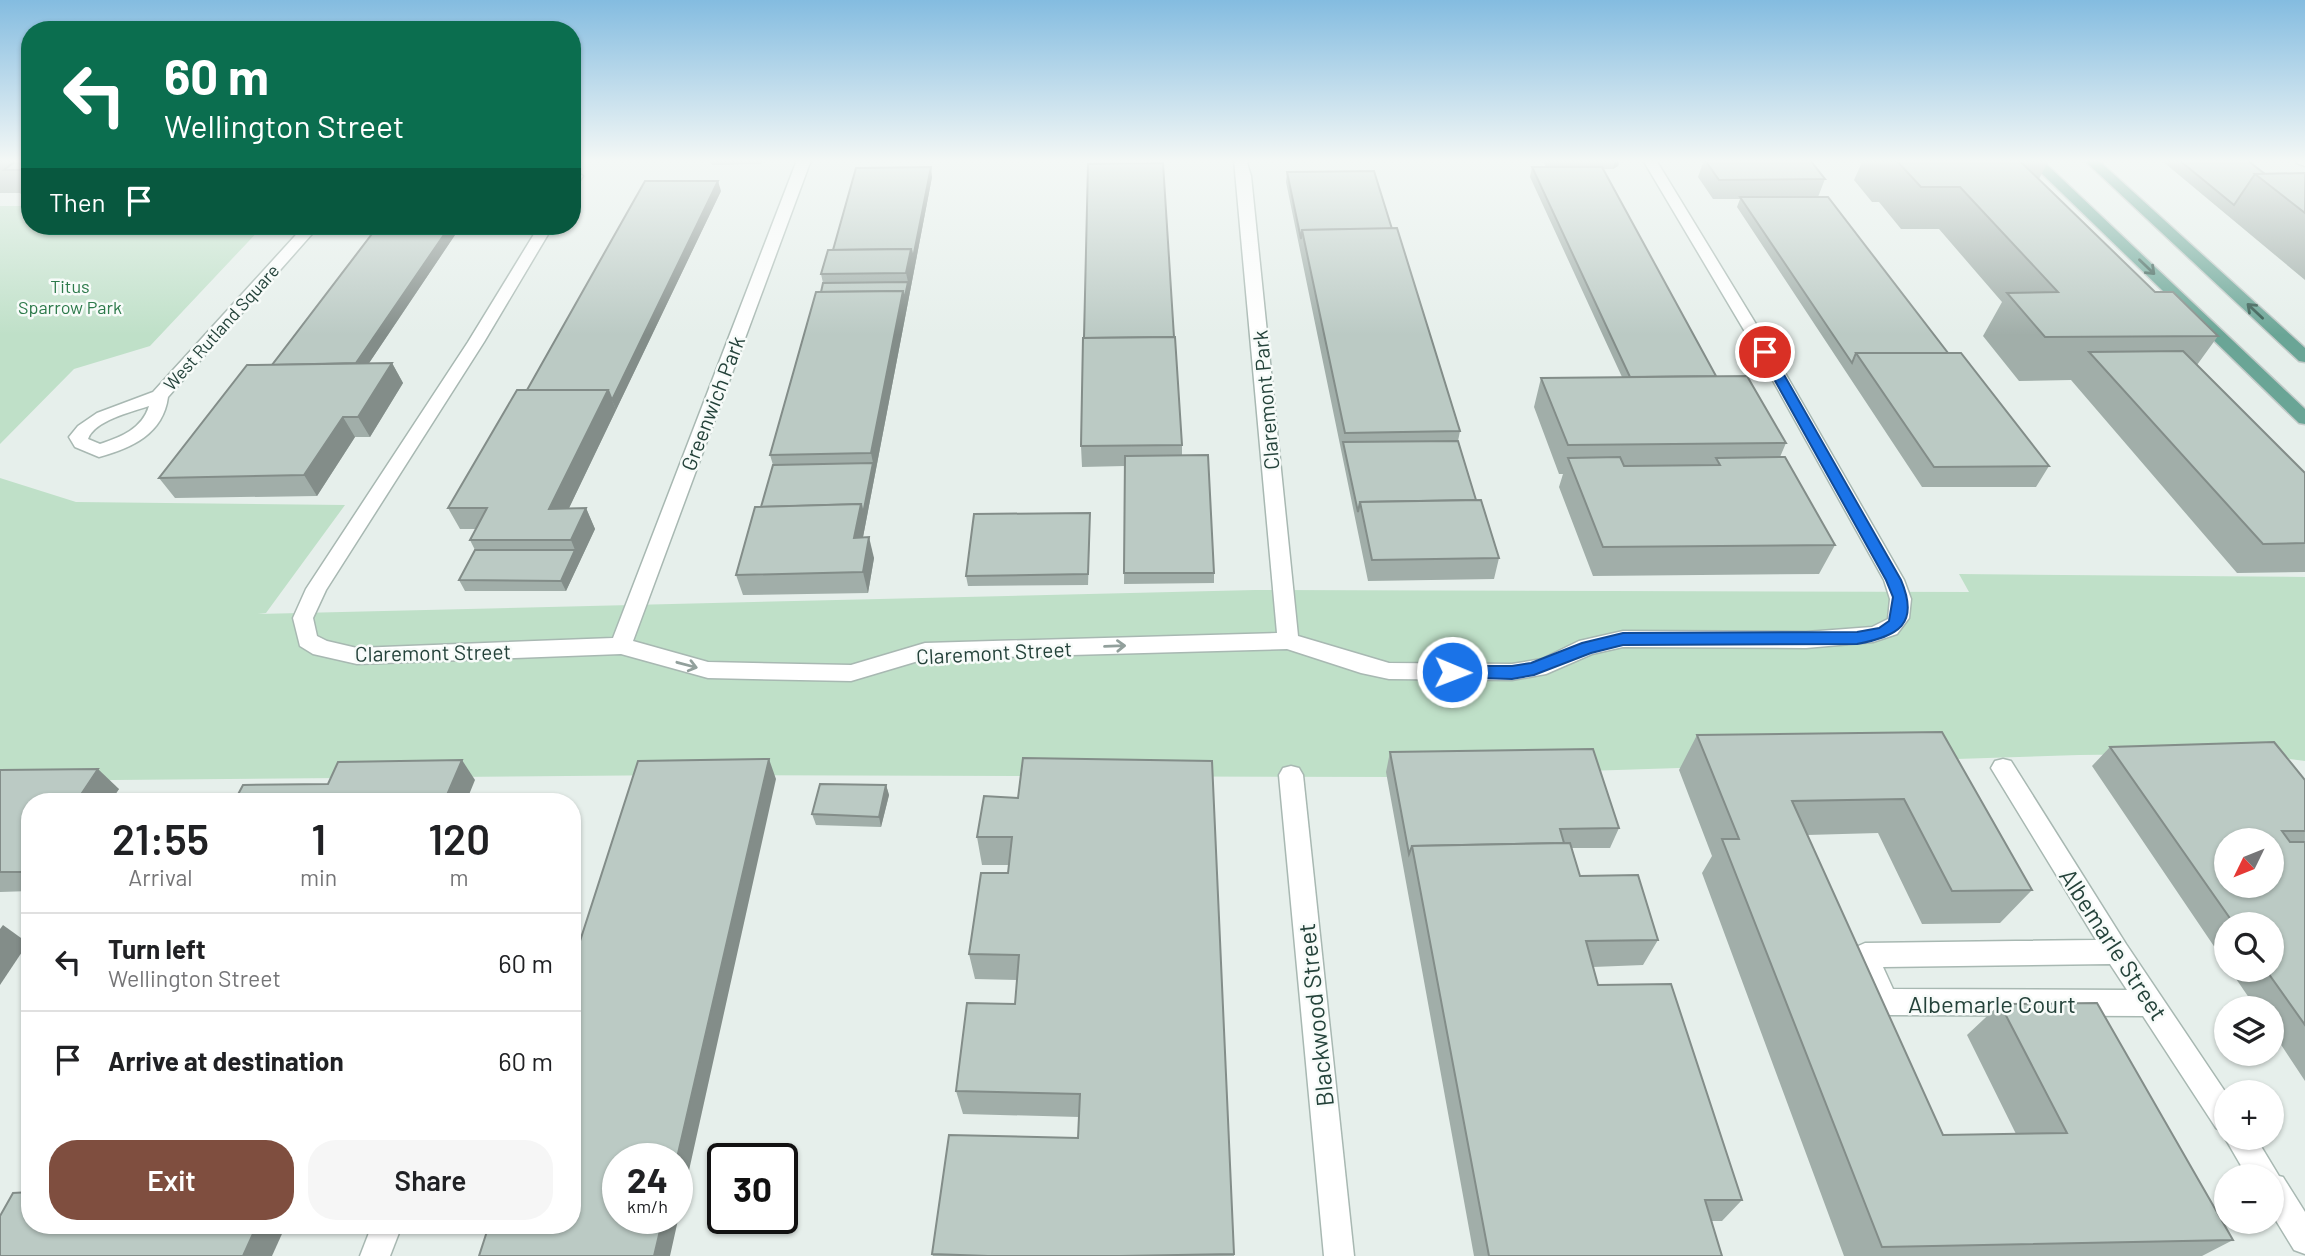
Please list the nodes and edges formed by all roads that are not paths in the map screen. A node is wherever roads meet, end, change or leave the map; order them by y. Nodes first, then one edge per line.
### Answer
1 (782, 219) edge
2 (1248, 219) edge
3 (1685, 219) edge
4 (2097, 219) edge
5 (2155, 219) edge
6 (304, 235) edge
7 (541, 235) edge
8 (2305, 357) edge
9 (159, 396) dead end
10 (2305, 419) edge
11 (1288, 641) junction
12 (621, 646) junction
13 (2003, 768) dead end
14 (1291, 775) dead end
15 (2118, 952) junction
16 (2151, 1003) junction
17 (2214, 1100) edge
18 (2284, 1207) edge
19 (384, 1234) edge
20 (2305, 1239) edge
21 (375, 1256) edge
22 (1339, 1256) edge

1 - 12 street, Greenwich Park
2 - 11 street, Claremont Park
3 - 11 street, Claremont Street
4 -> 10 main road
8 -> 5 main road
6 - 9 street, West Rutland Square
7 - 12 street, Claremont Street
12 -> 11 street, Claremont Street
13 - 15 street, Albemarle Street
14 - 22 street, Blackwood Street
15 - 16 street, Albemarle Street
15 - 16 street, Albemarle Court
16 - 17 street, Albemarle Street
18 - 20 street
19 - 21 street

